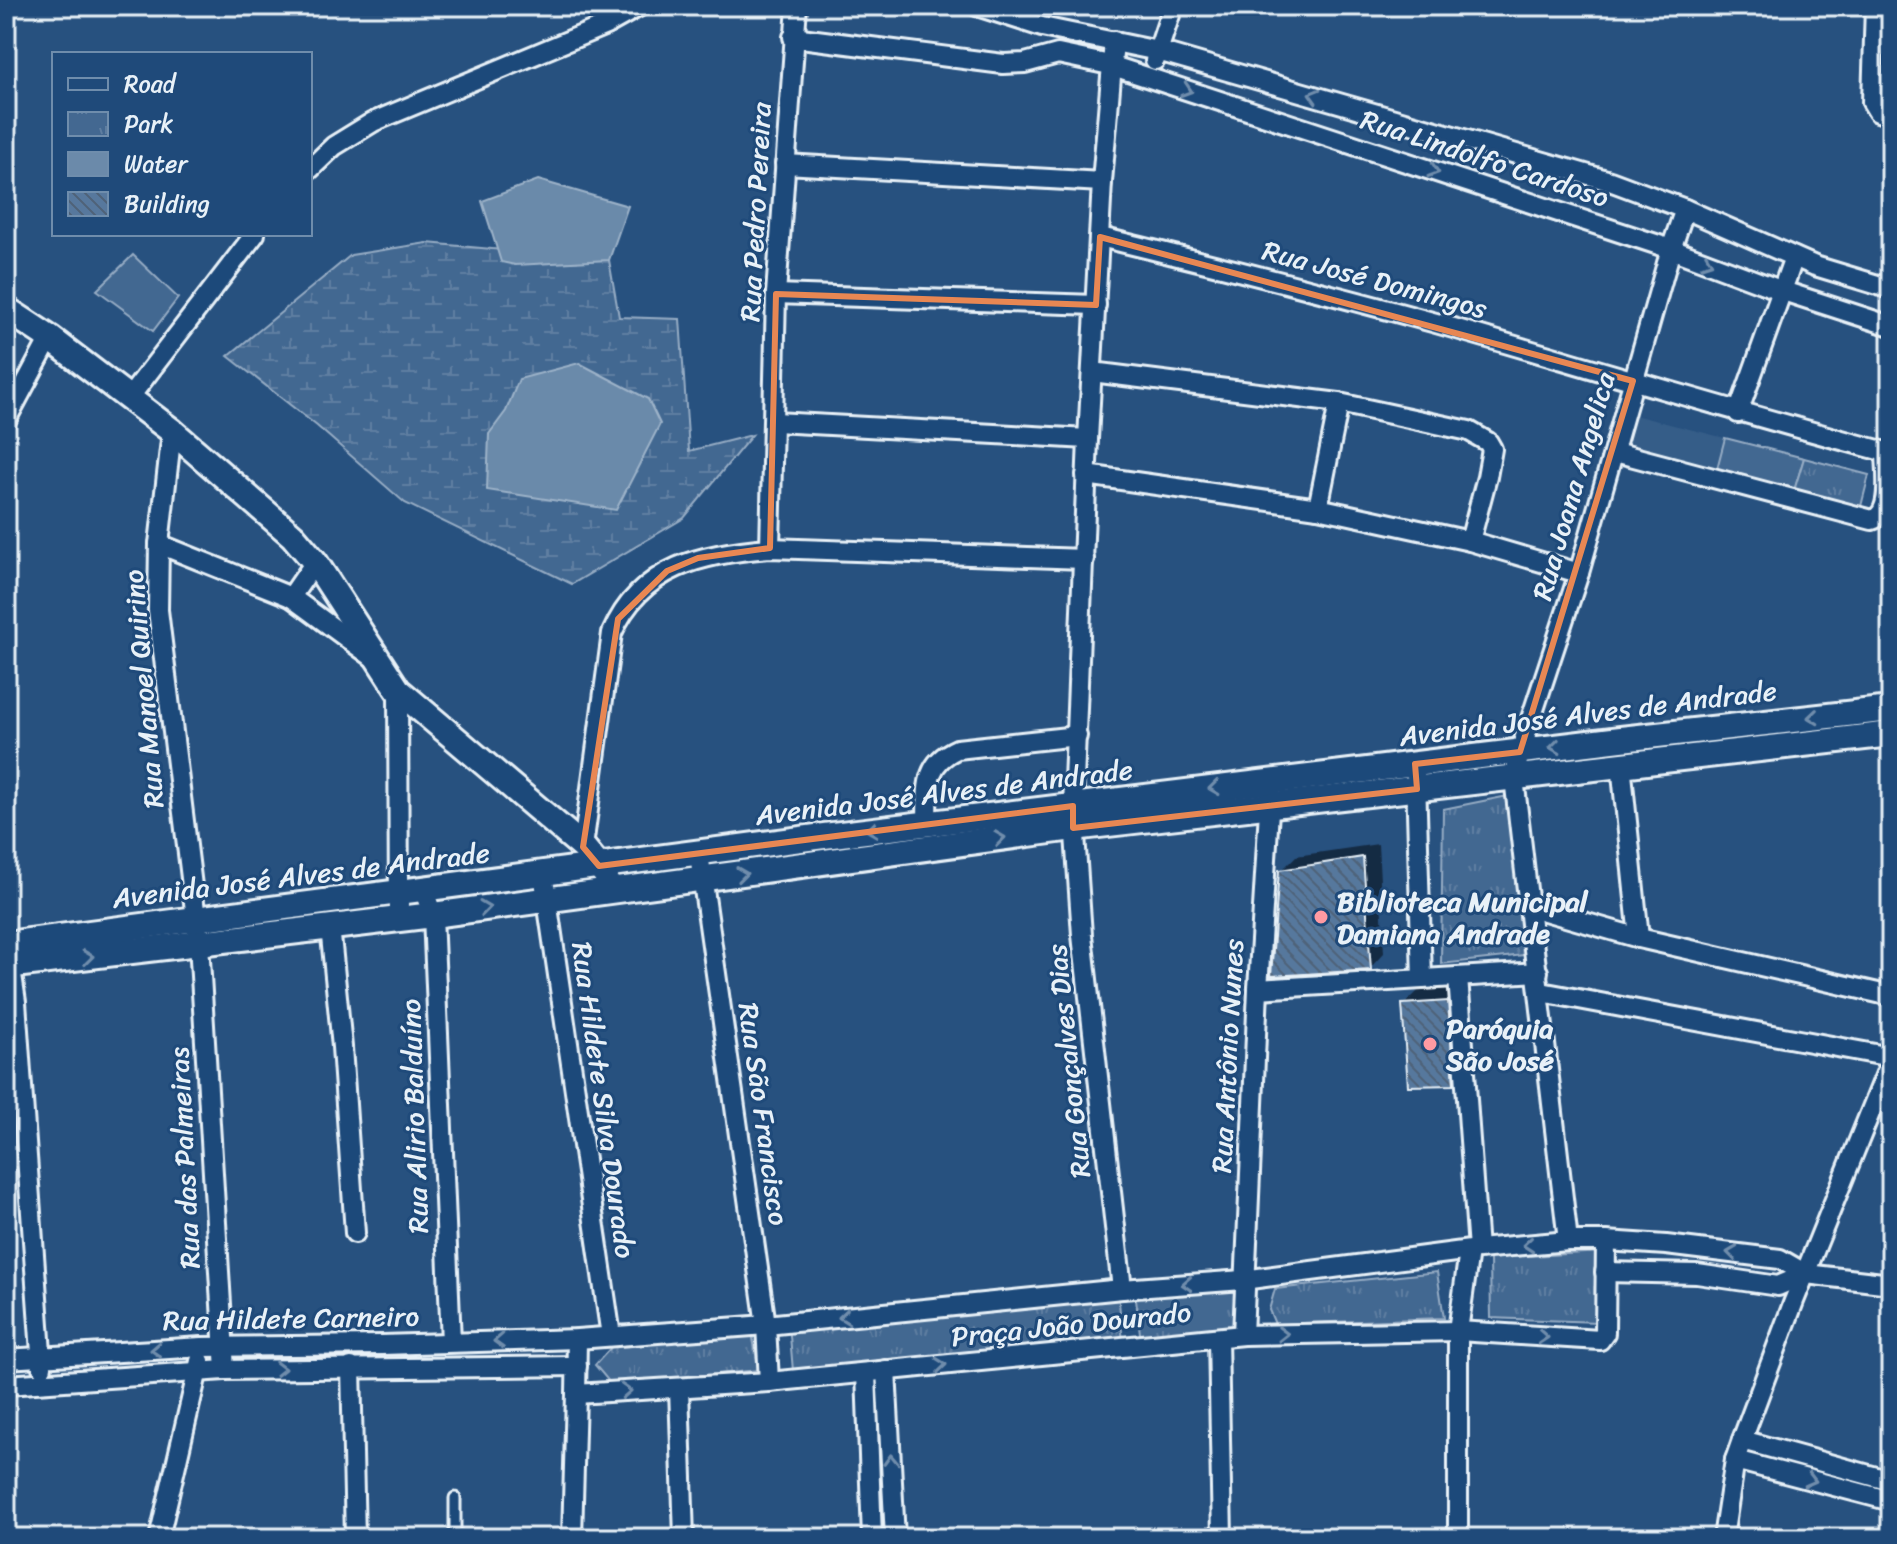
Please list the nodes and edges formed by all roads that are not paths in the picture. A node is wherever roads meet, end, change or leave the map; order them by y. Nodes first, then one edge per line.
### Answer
1 (640, 6) edge
2 (797, 6) edge
3 (977, 6) edge
4 (1173, 6) edge
5 (1875, 6) edge
6 (1062, 32) junction
7 (793, 37) junction
8 (1114, 41) junction
9 (1158, 51) junction
10 (1058, 54) junction
11 (1110, 65) junction
12 (1150, 78) junction
13 (1891, 116) edge
14 (785, 164) junction
15 (312, 167) edge
16 (1102, 182) junction
17 (1685, 209) junction
18 (253, 236) edge
19 (1100, 237) junction
20 (1671, 249) junction
21 (1794, 257) junction
22 (1891, 289) edge
23 (1780, 290) junction
24 (776, 294) junction
25 (1096, 305) junction
26 (6, 309) edge
27 (1891, 326) edge
28 (50, 338) junction
29 (1092, 372) junction
30 (1633, 381) junction
31 (129, 398) junction
32 (1339, 403) junction
33 (1738, 413) junction
34 (6, 420) edge
35 (775, 422) junction
36 (172, 431) junction
37 (1088, 439) junction
38 (1615, 452) junction
39 (1888, 452) edge
40 (1086, 475) junction
41 (1318, 508) junction
42 (1470, 541) junction
43 (159, 544) junction
44 (770, 548) junction
45 (1084, 559) junction
46 (315, 562) junction
47 (1579, 573) junction
48 (291, 597) junction
49 (381, 664) junction
50 (398, 690) junction
51 (1891, 709) edge
52 (1891, 734) edge
53 (1077, 736) junction
54 (1520, 752) junction
55 (1415, 764) junction
56 (1621, 764) junction
57 (1514, 778) junction
58 (1271, 781) junction
59 (1417, 789) junction
60 (1269, 806) junction
61 (1073, 817) junction
62 (927, 823) junction
63 (583, 847) junction
64 (699, 854) junction
65 (599, 866) junction
66 (543, 873) junction
67 (703, 880) junction
68 (411, 890) junction
69 (616, 890) junction
70 (546, 900) junction
71 (1531, 907) junction
72 (433, 915) junction
73 (399, 917) junction
74 (330, 926) junction
75 (197, 931) junction
76 (1639, 938) junction
77 (8, 955) edge
78 (1538, 972) junction
79 (1458, 977) junction
80 (1422, 979) junction
81 (1258, 989) junction
82 (1541, 992) junction
83 (1891, 996) edge
84 (11, 1003) edge
85 (1891, 1059) edge
86 (355, 1233) dead end
87 (1568, 1241) junction
88 (1606, 1241) junction
89 (1666, 1245) junction
90 (1474, 1250) junction
91 (1605, 1272) junction
92 (1662, 1272) junction
93 (1806, 1274) junction
94 (1243, 1280) junction
95 (1891, 1284) edge
96 (1122, 1289) junction
97 (766, 1325) junction
98 (1458, 1331) junction
99 (1243, 1335) junction
100 (611, 1336) junction
101 (1218, 1338) junction
102 (577, 1339) junction
103 (451, 1342) junction
104 (382, 1345) junction
105 (202, 1347) junction
106 (223, 1347) junction
107 (42, 1356) junction
108 (9, 1359) edge
109 (577, 1366) junction
110 (351, 1367) junction
111 (381, 1368) junction
112 (225, 1370) junction
113 (886, 1370) junction
114 (198, 1373) junction
115 (866, 1373) junction
116 (43, 1382) junction
117 (769, 1382) junction
118 (6, 1385) edge
119 (679, 1388) junction
120 (576, 1394) junction
121 (1742, 1440) junction
122 (1735, 1460) junction
123 (1891, 1481) edge
124 (455, 1498) dead end
125 (1891, 1501) edge
126 (159, 1538) edge
127 (355, 1538) edge
128 (455, 1538) edge
129 (572, 1538) edge
130 (684, 1538) edge
131 (872, 1538) edge
132 (895, 1538) edge
133 (1222, 1538) edge
134 (1458, 1538) edge
135 (1723, 1538) edge

1 - 15 street
2 - 7 street, Rua Pedro Pereira
3 - 6 street, Rua Lindolfo Cardoso
4 - 9 street
5 - 13 street
6 - 8 street, Rua Lindolfo Cardoso
6 - 10 street
7 - 10 street
7 - 14 street, Rua Pedro Pereira
8 - 9 street, Rua Lindolfo Cardoso
8 - 11 street
9 - 12 street
17 -> 9 street, Rua Lindolfo Cardoso
10 - 11 street, Rua Lindolfo Cardoso
11 - 12 street, Rua Lindolfo Cardoso
11 - 16 street
12 -> 20 street, Rua Lindolfo Cardoso
14 - 16 street
14 - 24 street, Rua Pedro Pereira
16 - 19 street
17 - 20 street, Rua Joana Angelica
17 - 21 street, Rua Lindolfo Cardoso
18 - 31 street
19 - 25 street
19 - 30 street, Rua José Domingos
20 -> 23 street, Rua Lindolfo Cardoso
20 - 30 street, Rua Joana Angelica
21 - 22 street, Rua Lindolfo Cardoso
21 - 23 street
23 - 27 street, Rua Lindolfo Cardoso
23 - 33 street
24 - 25 street
24 - 35 street, Rua Pedro Pereira
25 - 29 street
26 - 28 main road
28 - 31 main road
28 - 34 street
29 - 32 street
29 - 37 street
30 - 33 street, Rua José Domingos
30 - 38 street, Rua Joana Angelica
31 - 36 main road
32 - 41 street
32 - 42 street
33 - 39 street, Rua José Domingos
35 - 37 street
35 - 44 street, Rua Pedro Pereira
36 - 43 street, Rua Manoel Quirino
36 - 46 main road
37 - 40 street
38 - 39 street
38 - 47 street, Rua Joana Angelica
40 - 41 street
40 - 45 street
41 - 42 street
42 - 47 street
43 - 48 street
43 - 75 street, Rua Manoel Quirino
44 - 45 street
44 - 63 street
45 - 53 street
46 - 48 street
46 - 49 main road
47 - 54 street, Rua Joana Angelica
48 - 49 street
49 - 50 main road
50 - 63 main road
50 - 68 street
51 -> 54 main road, Avenida José Alves de Andrade
52 - 56 main road, Avenida José Alves de Andrade
53 - 61 street
53 - 62 street
54 - 55 main road, Avenida José Alves de Andrade
54 - 57 street, Rua Joana Angelica
55 - 58 main road, Avenida José Alves de Andrade
55 - 59 street
56 - 57 main road, Avenida José Alves de Andrade
56 - 76 street
57 - 59 main road, Avenida José Alves de Andrade
57 - 71 street
58 - 60 street, Rua Antônio Nunes
58 -> 61 main road, Avenida José Alves de Andrade
59 - 60 main road, Avenida José Alves de Andrade
59 - 80 street
60 - 61 main road, Avenida José Alves de Andrade
60 - 81 street, Rua Antônio Nunes
61 - 62 main road, Avenida José Alves de Andrade
67 -> 61 main road, Avenida José Alves de Andrade
61 - 96 street, Rua Gonçalves Dias
62 -> 64 main road, Avenida José Alves de Andrade
63 - 65 main road
64 - 65 main road, Avenida José Alves de Andrade
64 - 67 street, Rua São Francisco
65 - 66 main road, Avenida José Alves de Andrade
65 - 69 main road
66 - 68 main road, Avenida José Alves de Andrade
66 - 70 street, Rua Hildete Silva Dourado
67 - 69 main road, Avenida José Alves de Andrade
67 - 97 street, Rua São Francisco
68 - 72 street, Rua Alirio Balduíno
68 - 73 street
68 - 75 main road, Avenida José Alves de Andrade
69 - 70 main road, Avenida José Alves de Andrade
72 -> 70 main road, Avenida José Alves de Andrade
70 - 100 street, Rua Hildete Silva Dourado
71 - 76 street
71 - 78 street
72 - 73 main road, Avenida José Alves de Andrade
72 - 103 street, Rua Alirio Balduíno
73 - 74 main road, Avenida José Alves de Andrade
74 - 75 main road, Avenida José Alves de Andrade
74 - 86 street
75 - 77 main road, Avenida José Alves de Andrade
75 - 106 street, Rua das Palmeiras
76 - 83 street
77 - 84 street
78 - 79 street
78 - 82 street
79 - 80 street
79 - 90 street
80 - 81 street
81 - 94 street, Rua Antônio Nunes
82 - 85 street
82 - 87 street
84 - 107 street
85 - 93 street
87 - 88 street, Praça João Dourado
87 -> 90 street, Praça João Dourado
88 - 89 street, Praça João Dourado
88 - 91 street
89 - 92 street
93 -> 89 street, Praça João Dourado
90 - 94 street, Praça João Dourado
90 - 98 street
91 - 92 street
98 -> 91 street, Praça João Dourado
92 - 93 street
93 - 95 street
93 - 121 street
94 -> 96 street, Praça João Dourado
94 - 99 street, Rua Antônio Nunes
96 -> 97 street, Praça João Dourado
97 - 100 street, Praça João Dourado
97 - 117 street, Rua São Francisco
99 -> 98 street, Praça João Dourado
98 - 134 street
99 - 101 street, Praça João Dourado
100 - 102 street, Praça João Dourado
113 -> 101 street, Praça João Dourado
101 - 133 street
102 -> 103 street, Rua Hildete Carneiro
102 - 109 street
103 - 104 street, Rua Hildete Carneiro
104 - 106 street, Rua Hildete Carneiro
104 - 111 street
105 - 106 street, Rua Hildete Carneiro
105 -> 107 street, Rua Hildete Carneiro
105 - 114 street
106 - 112 street, Rua das Palmeiras
107 - 108 street, Rua Hildete Carneiro
107 - 116 street
108 - 118 street
109 - 111 street, Rua Hildete Carneiro
109 - 120 street
110 - 111 street, Rua Hildete Carneiro
112 -> 110 street, Rua Hildete Carneiro
110 - 127 street
112 - 114 street, Rua Hildete Carneiro
113 - 115 street, Praça João Dourado
132 -> 113 street
114 - 116 street, Rua Hildete Carneiro
114 - 126 street
115 - 117 street, Praça João Dourado
115 - 131 street
116 - 118 street, Rua Hildete Carneiro
117 - 119 street, Praça João Dourado
120 -> 119 street, Praça João Dourado
119 - 130 street
120 - 129 street
121 - 122 street
121 - 123 street
122 -> 125 street
122 - 135 street
124 - 128 lane

